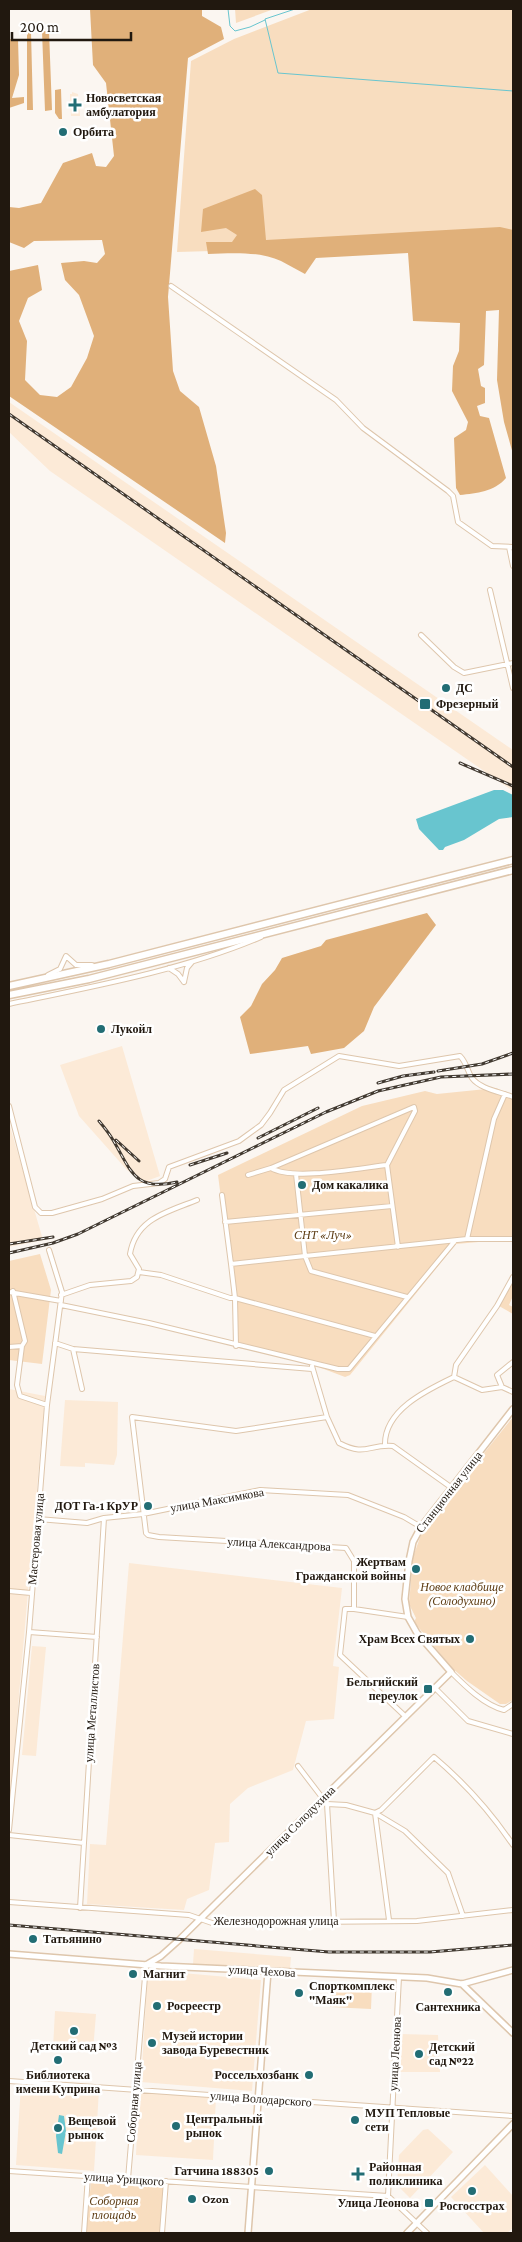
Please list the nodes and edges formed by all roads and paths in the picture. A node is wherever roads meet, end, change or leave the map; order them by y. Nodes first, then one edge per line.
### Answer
1 (171, 286) dead end
2 (511, 547) edge
3 (513, 566) edge
4 (490, 590) dead end
5 (421, 636) dead end
6 (513, 663) edge
7 (507, 664) junction
8 (513, 688) edge
9 (513, 860) edge
10 (513, 870) edge
11 (270, 934) junction
12 (193, 962) junction
13 (109, 964) junction
14 (169, 968) junction
15 (27, 982) junction
16 (9, 986) edge
17 (9, 995) edge
18 (9, 1004) edge
19 (505, 1094) junction
20 (513, 1097) edge
21 (9, 1106) edge
22 (386, 1165) junction
23 (271, 1168) junction
24 (296, 1174) junction
25 (248, 1175) dead end
26 (222, 1195) dead end
27 (197, 1200) dead end
28 (392, 1206) junction
29 (300, 1216) junction
30 (225, 1222) junction
31 (467, 1239) junction
32 (513, 1239) edge
33 (454, 1242) junction
34 (398, 1247) junction
35 (49, 1250) dead end
36 (305, 1256) junction
37 (231, 1264) junction
38 (139, 1272) junction
39 (513, 1277) edge
40 (11, 1292) edge
41 (62, 1294) junction
42 (407, 1297) junction
43 (234, 1298) junction
44 (61, 1303) junction
45 (375, 1336) junction
46 (55, 1343) junction
47 (9, 1346) edge
48 (22, 1346) junction
49 (236, 1346) junction
50 (73, 1349) junction
51 (310, 1362) junction
52 (513, 1362) edge
53 (312, 1368) junction
54 (454, 1377) junction
55 (502, 1387) junction
56 (82, 1389) dead end
57 (513, 1392) edge
58 (47, 1405) junction
59 (513, 1409) edge
60 (327, 1417) junction
61 (385, 1445) junction
62 (452, 1488) junction
63 (143, 1514) junction
64 (104, 1518) junction
65 (38, 1519) junction
66 (421, 1527) junction
67 (9, 1591) edge
68 (32, 1593) junction
69 (354, 1609) junction
70 (408, 1617) junction
71 (29, 1632) junction
72 (97, 1637) junction
73 (451, 1672) junction
74 (435, 1688) junction
75 (513, 1704) edge
76 (406, 1717) junction
77 (513, 1734) edge
78 (298, 1766) dead end
79 (322, 1799) junction
80 (327, 1804) junction
81 (375, 1813) junction
82 (9, 1830) edge
83 (9, 1835) edge
84 (84, 1843) junction
85 (513, 1845) edge
86 (9, 1902) edge
87 (80, 1908) junction
88 (513, 1910) edge
89 (463, 1916) junction
90 (200, 1919) junction
91 (389, 1920) junction
92 (334, 1921) junction
93 (9, 1954) edge
94 (161, 1956) junction
95 (146, 1964) junction
96 (161, 1966) junction
97 (513, 1970) edge
98 (268, 1971) junction
99 (399, 1977) junction
100 (462, 1984) junction
101 (513, 2033) edge
102 (9, 2081) edge
103 (135, 2090) junction
104 (258, 2099) junction
105 (392, 2107) junction
106 (513, 2116) edge
107 (513, 2124) edge
108 (9, 2171) edge
109 (88, 2176) junction
110 (128, 2179) junction
111 (166, 2181) junction
112 (252, 2186) junction
113 (388, 2196) junction
114 (417, 2223) junction
115 (84, 2233) edge
116 (162, 2233) edge
117 (248, 2233) edge
118 (407, 2233) edge
119 (427, 2233) edge

1 - 2 street
2 - 3 street
4 - 7 street
5 - 7 street
6 - 7 street
7 - 8 street
9 - 13 highway
10 - 11 highway
11 - 12 street
11 - 17 highway
12 - 14 street
12 - 14 street
13 - 15 highway
13 - 15 street
14 - 18 street
15 - 16 highway
19 - 20 street
19 - 21 street
19 - 31 street
22 - 23 street
22 - 24 street
22 - 28 street
23 - 24 street
23 - 25 street
24 - 29 street
26 - 30 street
27 - 38 street
28 - 29 street
28 - 34 street
29 - 30 street
29 - 36 street
30 - 37 street
31 - 32 street
31 - 33 street
33 - 34 street
33 - 42 street
34 - 36 street
35 - 41 street, Мастеровая улица
36 - 37 street
36 - 42 street
37 - 43 street
38 - 41 street
38 - 43 street
39 - 54 street
40 - 44 street
40 - 48 street
41 - 44 street, Мастеровая улица
42 - 45 street
43 - 45 street
43 - 49 street
44 - 46 street, Мастеровая улица
44 - 49 street
45 - 51 street
46 - 50 street
46 - 58 street, Мастеровая улица
47 - 48 street
48 - 58 street
49 - 51 street
50 - 53 street
50 - 56 street
51 - 53 street
52 - 55 street
53 - 60 street
54 - 55 street
54 - 61 street
55 - 57 street
58 - 65 street, Мастеровая улица
59 - 62 street, Станционная улица
60 - 61 street
60 - 63 street
61 - 62 street
62 - 66 street, Станционная улица
63 - 64 street, улица Максимкова
63 - 66 street, улица Максимкова
63 - 69 street, улица Александрова
64 - 65 street, улица Максимкова
64 - 72 street, улица Металлистов
65 - 68 street, Мастеровая улица
66 - 70 street, Станционная улица
67 - 68 street
68 - 71 street, Мастеровая улица
69 - 70 street
69 - 76 street
70 - 73 street, Станционная улица
71 - 72 street
71 - 82 street, Мастеровая улица
72 - 84 street, улица Металлистов
73 - 74 street, улица Солодухина
73 - 75 street, Станционная улица
74 - 76 street, улица Солодухина
74 - 77 street
76 - 79 street, улица Солодухина
78 - 79 street
79 - 80 street
79 - 90 street, улица Солодухина
80 - 81 street
80 - 92 street
81 - 85 street
81 - 89 street
81 - 91 street
83 - 84 street
84 - 87 street, улица Металлистов
86 - 87 street, Железнодорожная улица
87 - 90 street, Железнодорожная улица
88 - 89 street, Железнодорожная улица
89 - 91 street, Железнодорожная улица
90 - 92 street, Железнодорожная улица
90 - 94 street, улица Солодухина
91 - 92 street, Железнодорожная улица
93 - 95 street, улица Чехова
94 - 95 street, улица Солодухина
94 - 96 street
95 - 96 street, улица Чехова
95 - 103 street, Соборная улица
96 - 98 street, улица Чехова
97 - 100 street, улица Чехова
98 - 99 street, улица Чехова
98 - 104 street
99 - 100 street, улица Чехова
99 - 105 street, улица Леонова
100 - 101 street
102 - 103 street, улица Володарского
103 - 104 street, улица Володарского
103 - 110 street, Соборная улица
104 - 105 street, улица Володарского
104 - 112 street
105 - 106 street, улица Володарского
105 - 113 street, улица Леонова
107 - 114 street
108 - 109 street, улица Урицкого
109 - 110 street, улица Урицкого
109 - 115 street
110 - 111 street, улица Урицкого
111 - 112 street, улица Урицкого
111 - 116 street
112 - 113 street, улица Урицкого
112 - 117 street
113 - 114 street
114 - 118 street
114 - 119 street

